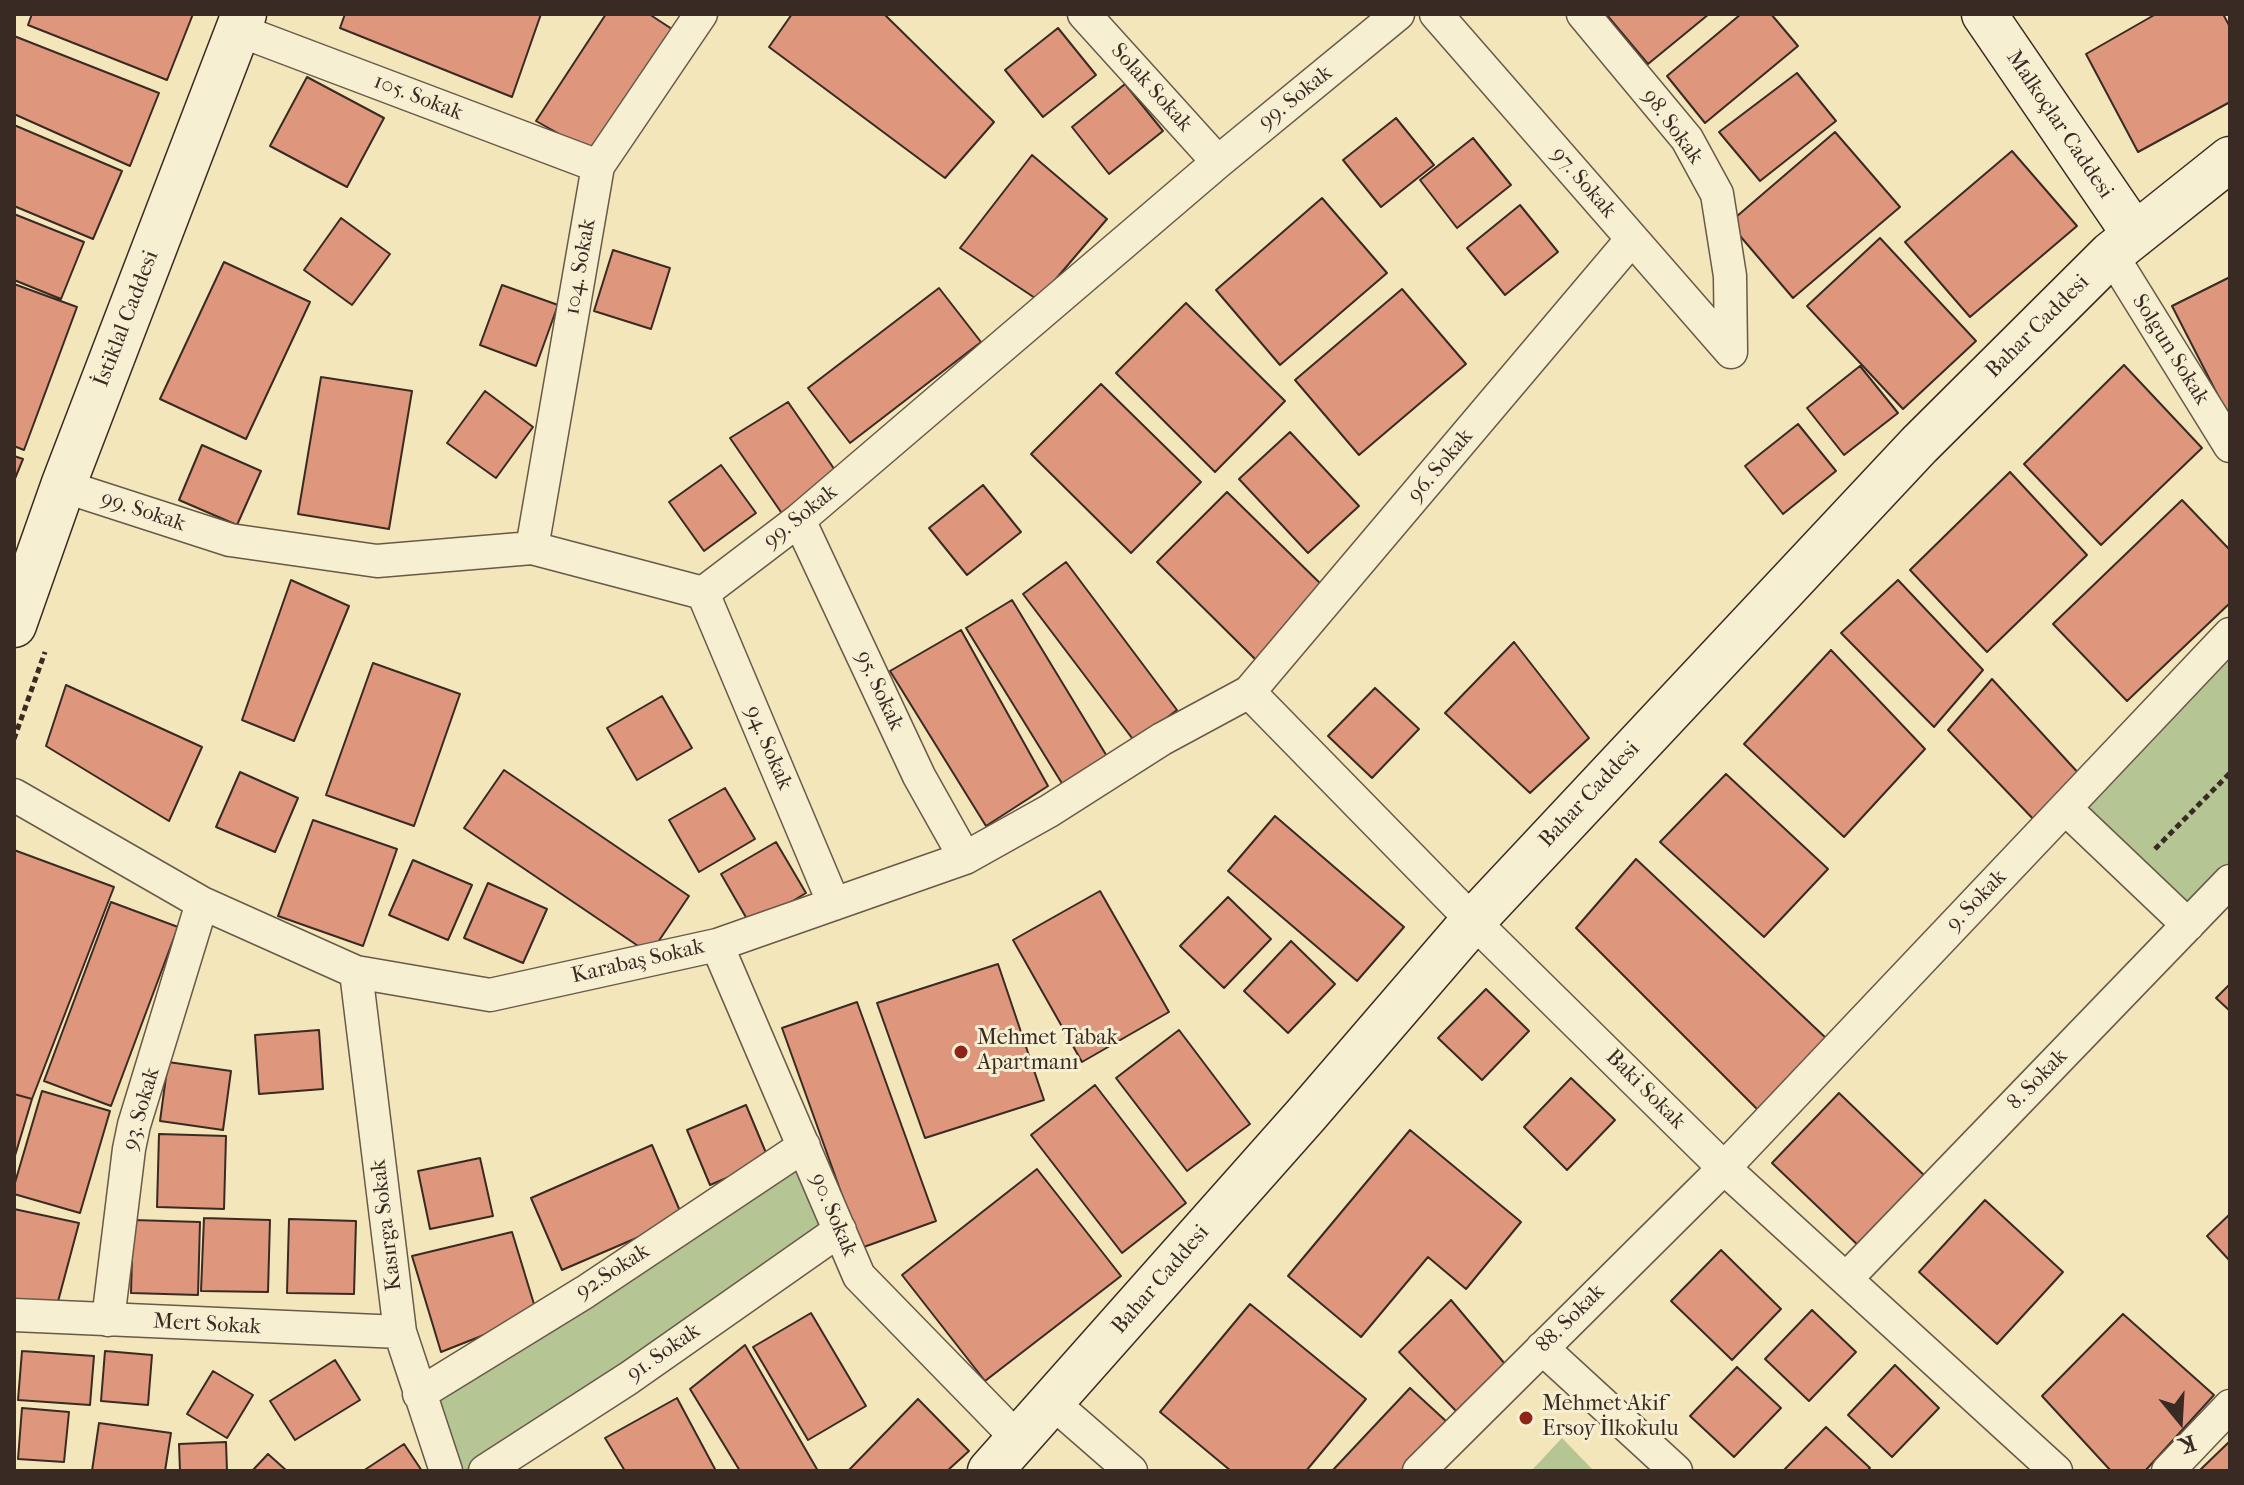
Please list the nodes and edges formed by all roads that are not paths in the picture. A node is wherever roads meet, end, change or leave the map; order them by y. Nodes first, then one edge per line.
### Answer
1 (701, 14) edge
2 (1084, 14) edge
3 (1398, 14) edge
4 (1436, 14) edge
5 (1583, 14) edge
6 (1984, 14) edge
7 (241, 22) edge
8 (2230, 159) edge
9 (1218, 162) junction
10 (598, 166) junction
11 (1632, 239) junction
12 (2123, 244) junction
13 (1731, 352) joint
14 (2230, 446) edge
15 (63, 486) junction
16 (799, 520) junction
17 (532, 548) junction
18 (703, 593) junction
19 (15, 617) edge
20 (2230, 634) edge
21 (1249, 692) junction
22 (14, 795) edge
23 (2065, 808) junction
24 (965, 858) junction
25 (2230, 881) edge
26 (202, 903) junction
27 (834, 904) junction
28 (1473, 921) junction
29 (2188, 925) junction
30 (717, 945) junction
31 (356, 972) junction
32 (804, 1146) junction
33 (1724, 1168) junction
34 (840, 1230) junction
35 (1846, 1279) junction
36 (14, 1315) edge
37 (108, 1320) junction
38 (400, 1332) junction
39 (1542, 1348) junction
40 (419, 1394) junction
41 (1053, 1403) junction
42 (2230, 1406) edge
43 (1019, 1440) junction
44 (446, 1471) edge
45 (485, 1471) edge
46 (990, 1471) edge
47 (1131, 1471) edge
48 (1419, 1471) edge
49 (1676, 1471) edge
50 (2056, 1471) edge
51 (2168, 1471) edge

1 - 10 street, 104. Sokak
2 - 9 street, Solak Sokak
3 - 9 street, 99. Sokak
4 - 11 street, 97. Sokak
5 - 13 street, 98. Sokak
6 - 12 street, Malkoçlar Caddesi
7 - 10 street, 105. Sokak
7 - 15 street, İstiklal Caddesi
8 - 12 street, Bahar Caddesi
9 - 16 street, 99. Sokak
10 - 17 street, 104. Sokak
11 - 13 street, 97. Sokak
11 - 21 street, 96. Sokak
12 - 14 street, Solgun Sokak
12 - 28 street, Bahar Caddesi
15 - 17 street, 99. Sokak
15 - 19 street, İstiklal Caddesi
16 - 18 street, 99. Sokak
16 - 24 street, 95. Sokak
17 - 18 street, 99. Sokak
18 - 27 street, 94. Sokak
20 - 23 street, 9. Sokak
21 - 24 street, Karabaş Sokak
21 - 28 street, Baki Sokak
22 - 26 street, Karabaş Sokak
23 - 29 street
23 - 33 street, 9. Sokak
24 - 27 street, Karabaş Sokak
25 - 29 street, 8. Sokak
26 - 31 street, Karabaş Sokak
26 - 37 street, 93. Sokak
27 - 30 street, Karabaş Sokak
28 - 33 street, Baki Sokak
28 - 41 street, Bahar Caddesi
29 - 35 street, 8. Sokak
30 - 31 street, Karabaş Sokak
30 - 32 street, 90. Sokak
31 - 38 street, Kasırga Sokak
32 - 34 street, 90. Sokak
32 - 40 street, 92.Sokak
33 - 35 street, Baki Sokak
33 - 39 street, 88. Sokak
34 - 43 street, 90. Sokak
34 - 45 street, 91. Sokak
35 - 50 street, Baki Sokak
36 - 37 street, Mert Sokak
37 - 38 street, Mert Sokak
38 - 40 street, Kasırga Sokak
39 - 48 street, 88. Sokak
39 - 49 street
40 - 44 street, Kasırga Sokak
41 - 43 street, Bahar Caddesi
41 - 47 street
42 - 51 street
43 - 46 street, Bahar Caddesi

